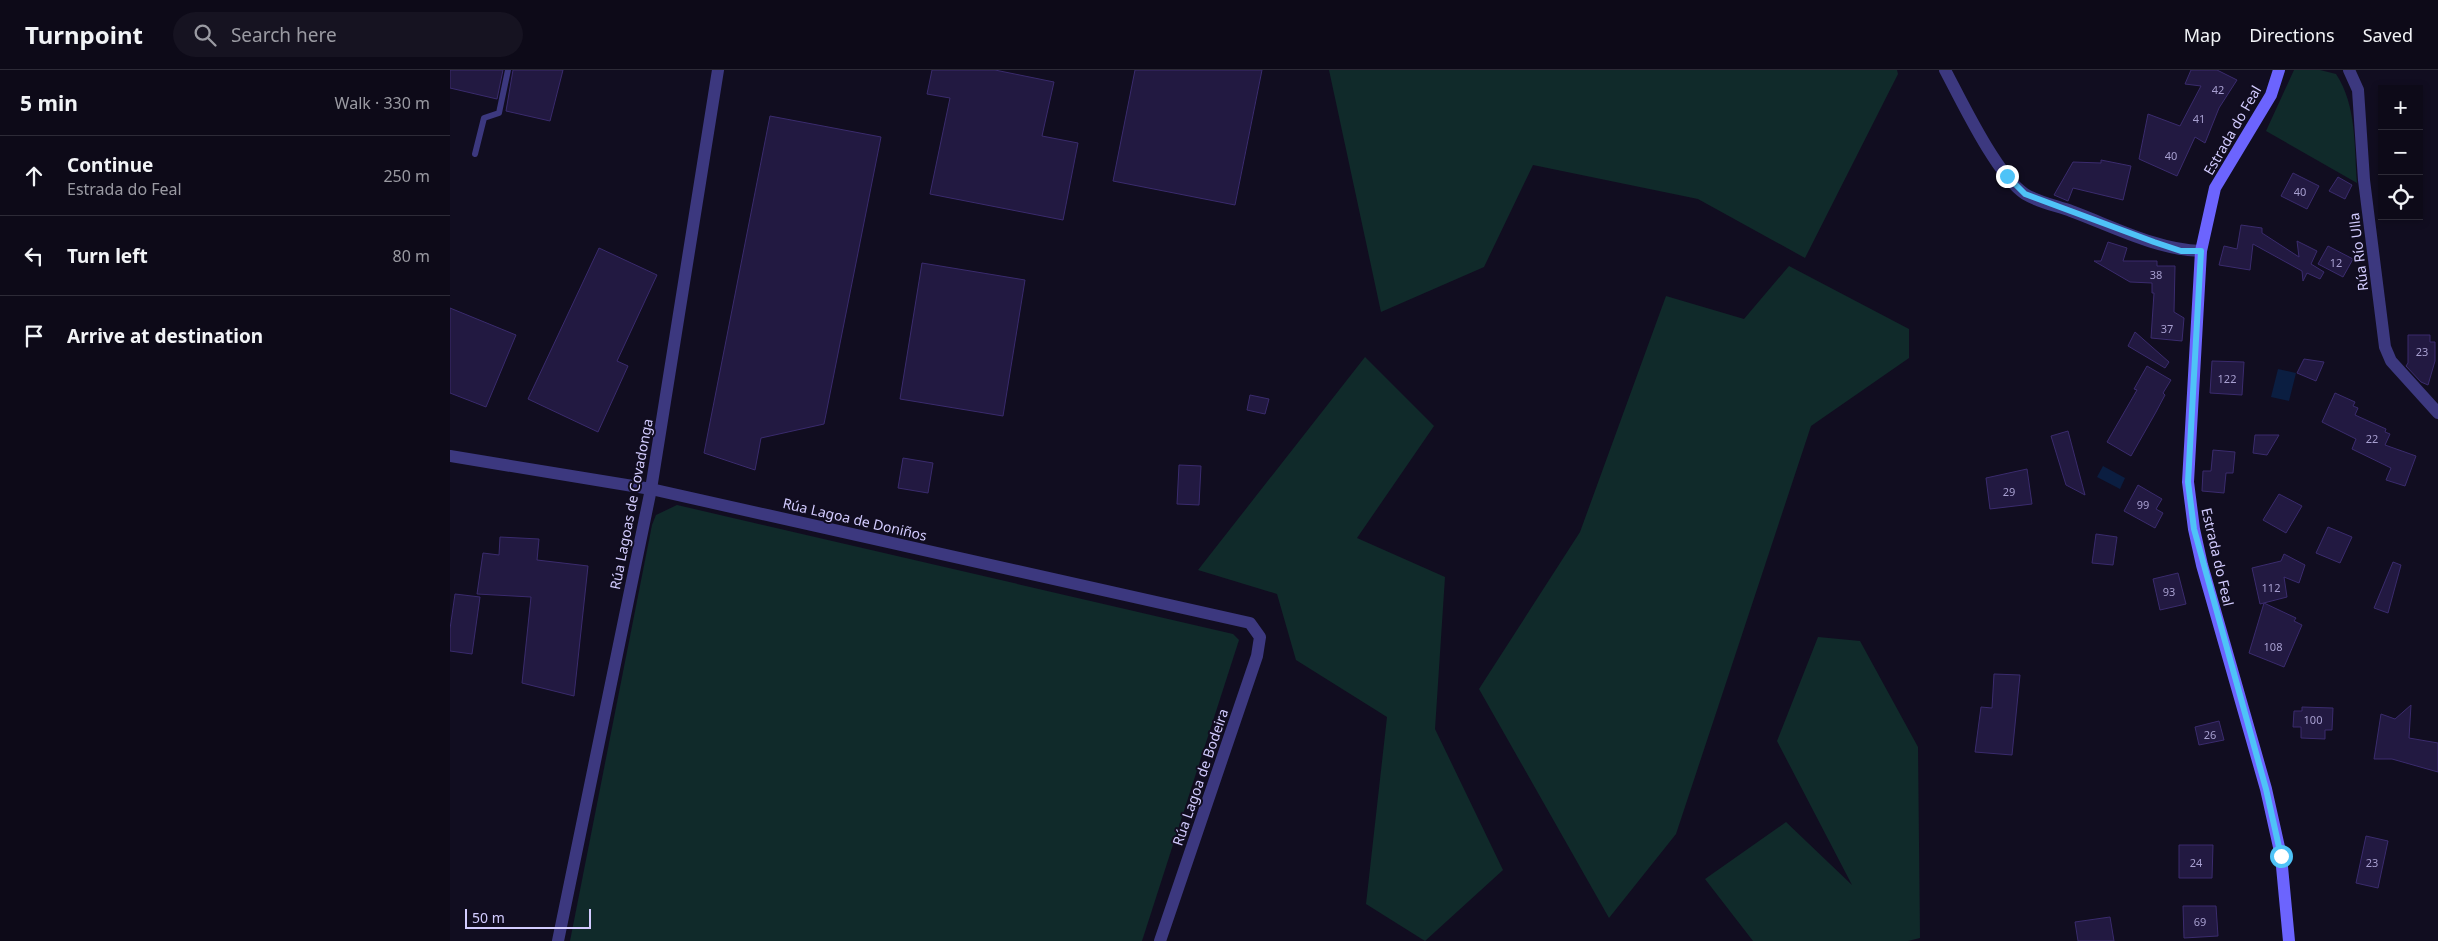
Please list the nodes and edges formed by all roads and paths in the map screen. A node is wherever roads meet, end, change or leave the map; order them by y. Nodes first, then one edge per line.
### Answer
1 (508, 70) edge
2 (718, 70) edge
3 (1945, 70) edge
4 (2279, 70) edge
5 (2349, 70) edge
6 (474, 154) dead end
7 (2201, 251) junction
8 (2438, 413) edge
9 (450, 456) edge
10 (651, 489) junction
11 (1250, 623) joint
12 (558, 941) edge
13 (1160, 941) edge
14 (2289, 941) edge

1 - 6 lane
2 - 10 street, Rúa Lagoas de Covadonga
3 - 7 street
4 - 7 main road, Estrada do Feal
5 - 8 street, Rúa Río Ulla
7 - 14 main road, Estrada do Feal
9 - 10 street, Rúa Lagoa de Doniños
10 - 11 street, Rúa Lagoa de Doniños
10 - 12 street, Rúa Lagoas de Covadonga
11 - 13 street, Rúa Lagoa de Bodeira

